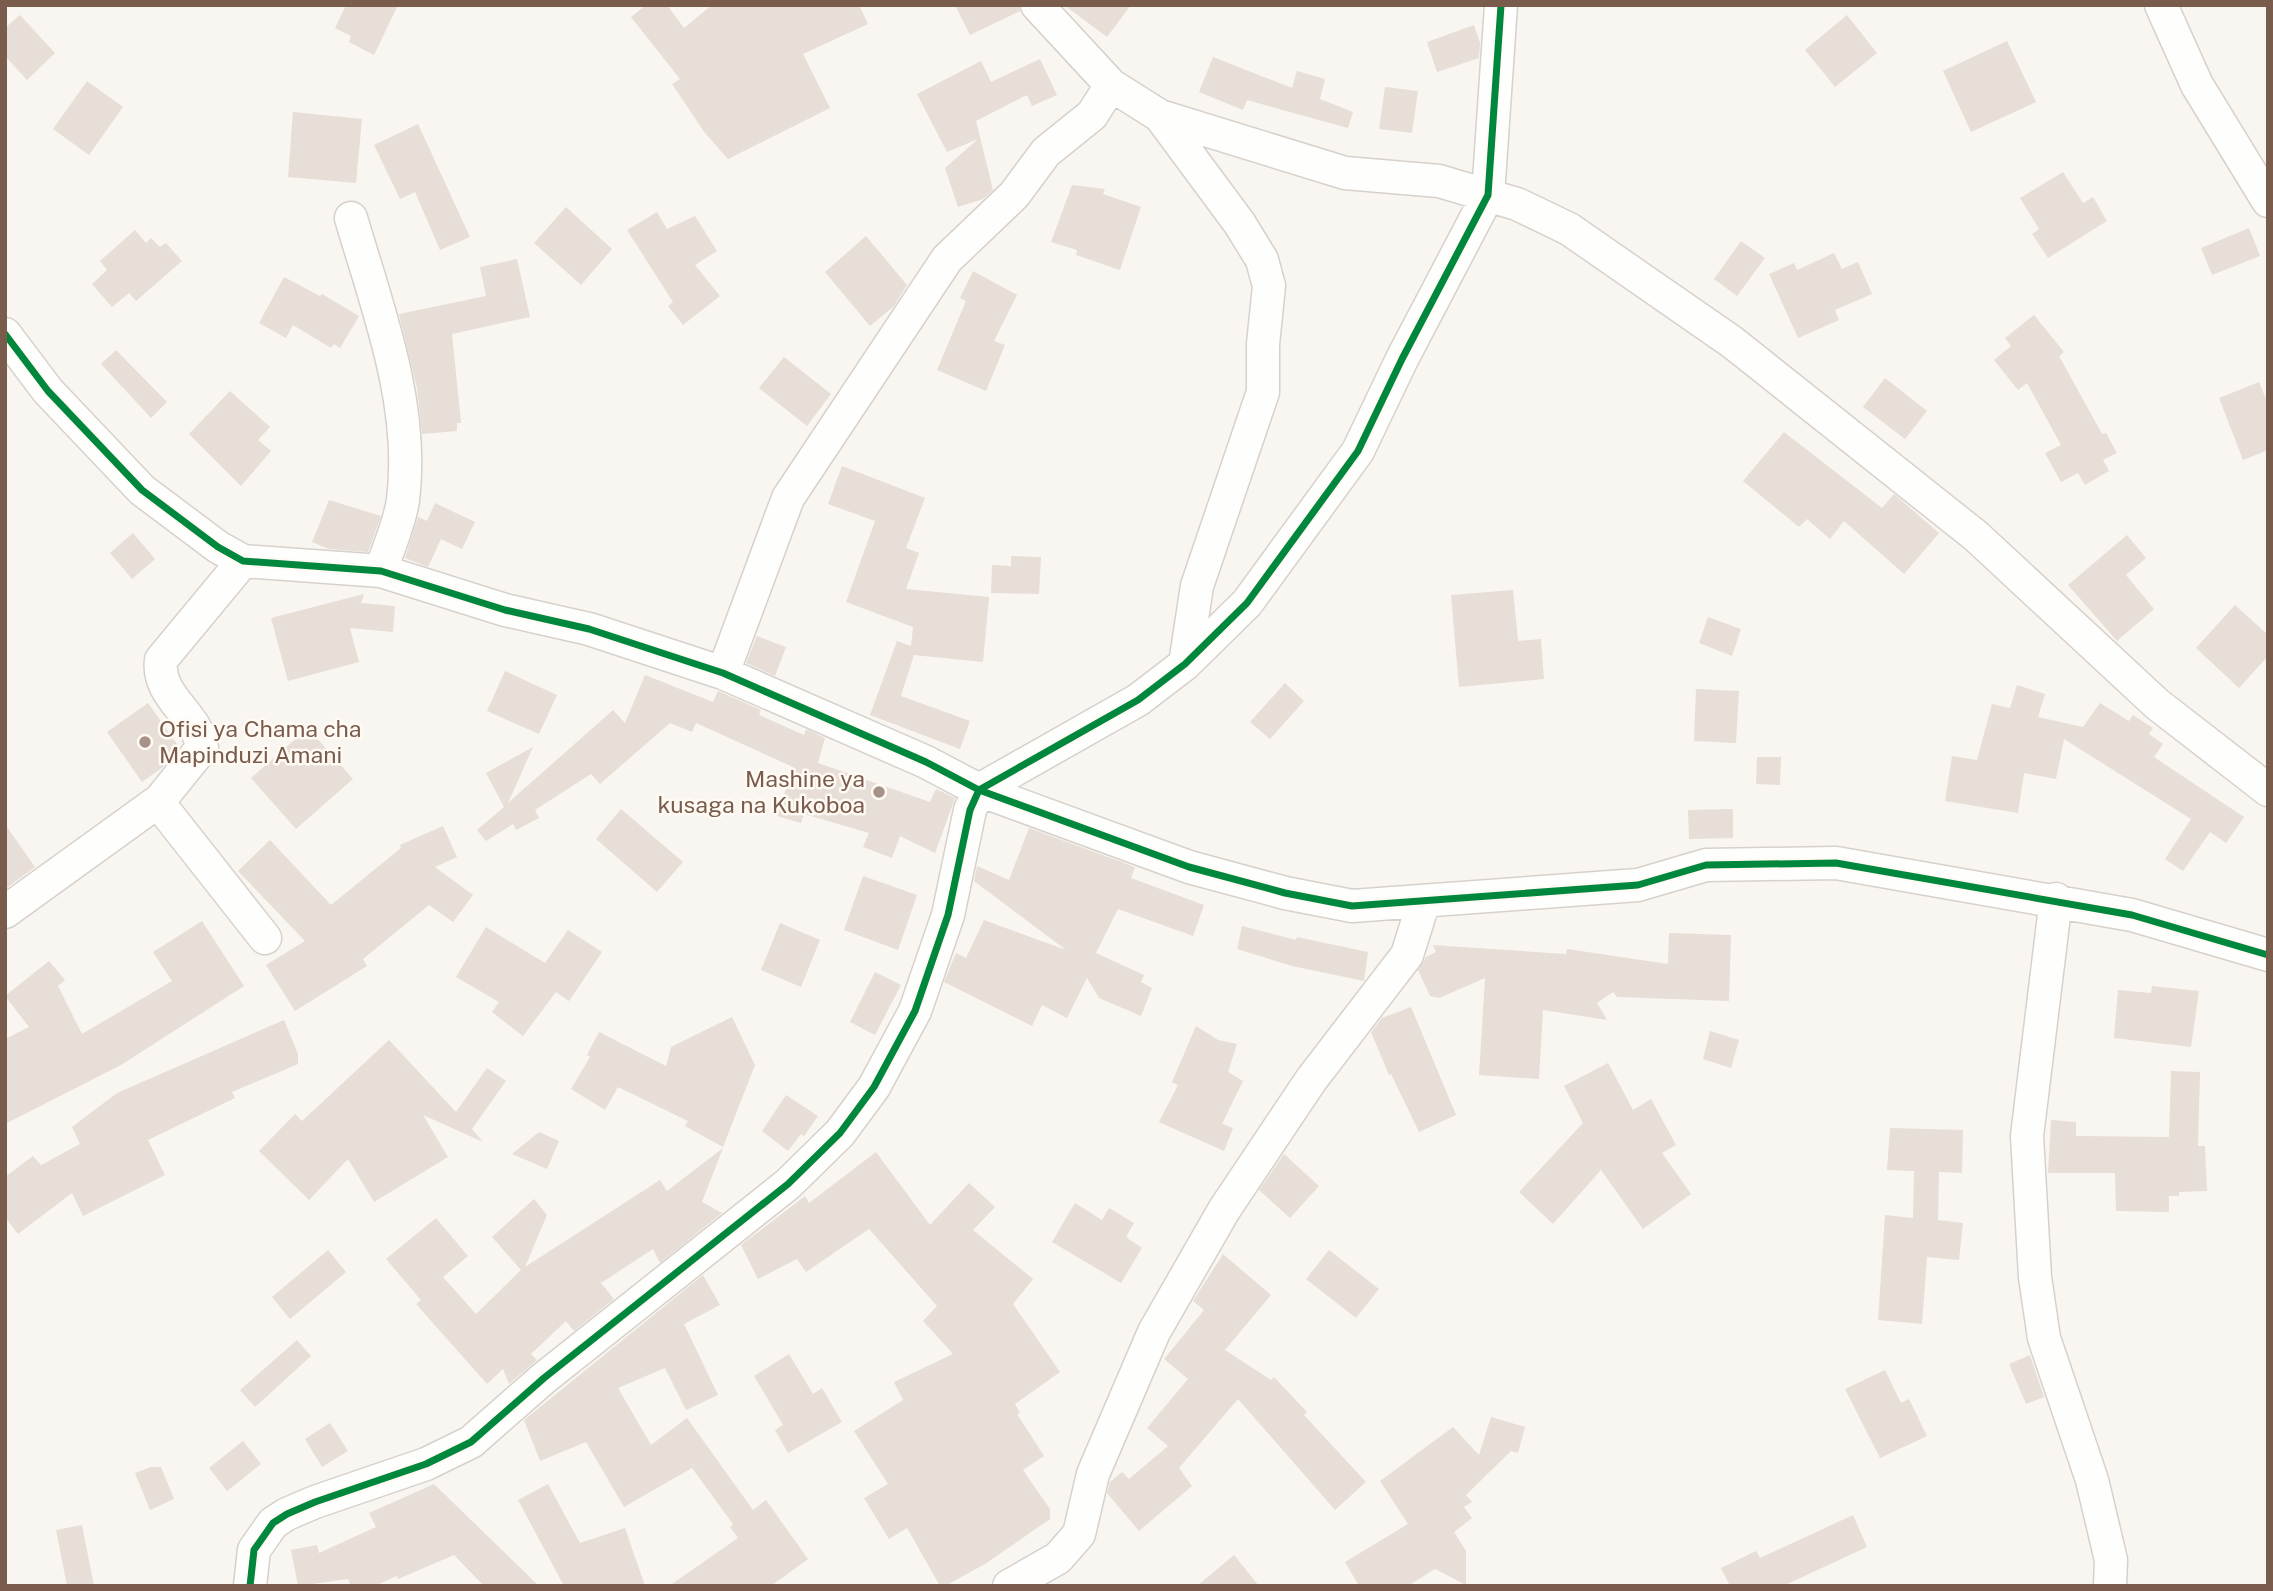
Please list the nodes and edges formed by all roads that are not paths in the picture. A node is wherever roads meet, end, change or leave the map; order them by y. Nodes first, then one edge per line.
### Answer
1 (1037, 5) edge
2 (1501, 5) edge
3 (2161, 5) edge
4 (1111, 85) junction
5 (1160, 116) junction
6 (1488, 195) junction
7 (2267, 196) edge
8 (351, 218) dead end
9 (5, 334) edge
10 (243, 561) junction
11 (381, 571) junction
12 (1185, 664) junction
13 (723, 673) junction
14 (979, 790) junction
15 (2268, 790) edge
16 (160, 800) junction
17 (2056, 900) junction
18 (1424, 901) junction
19 (5, 912) edge
20 (265, 938) dead end
21 (2268, 955) edge
22 (250, 1586) edge
23 (1009, 1586) edge
24 (2109, 1586) edge

1 - 4 street
2 - 6 street
3 - 7 street
4 - 5 street
4 - 13 street
5 - 6 street
5 - 12 street
6 - 12 street
6 - 15 street
8 - 11 street
9 - 10 street
10 - 11 street
10 - 16 street
11 - 13 street
12 - 14 street
13 - 14 street
14 - 18 street
14 - 22 street
16 - 19 street
16 - 20 street
17 - 18 street
17 - 21 street
17 - 24 street
18 - 23 street

